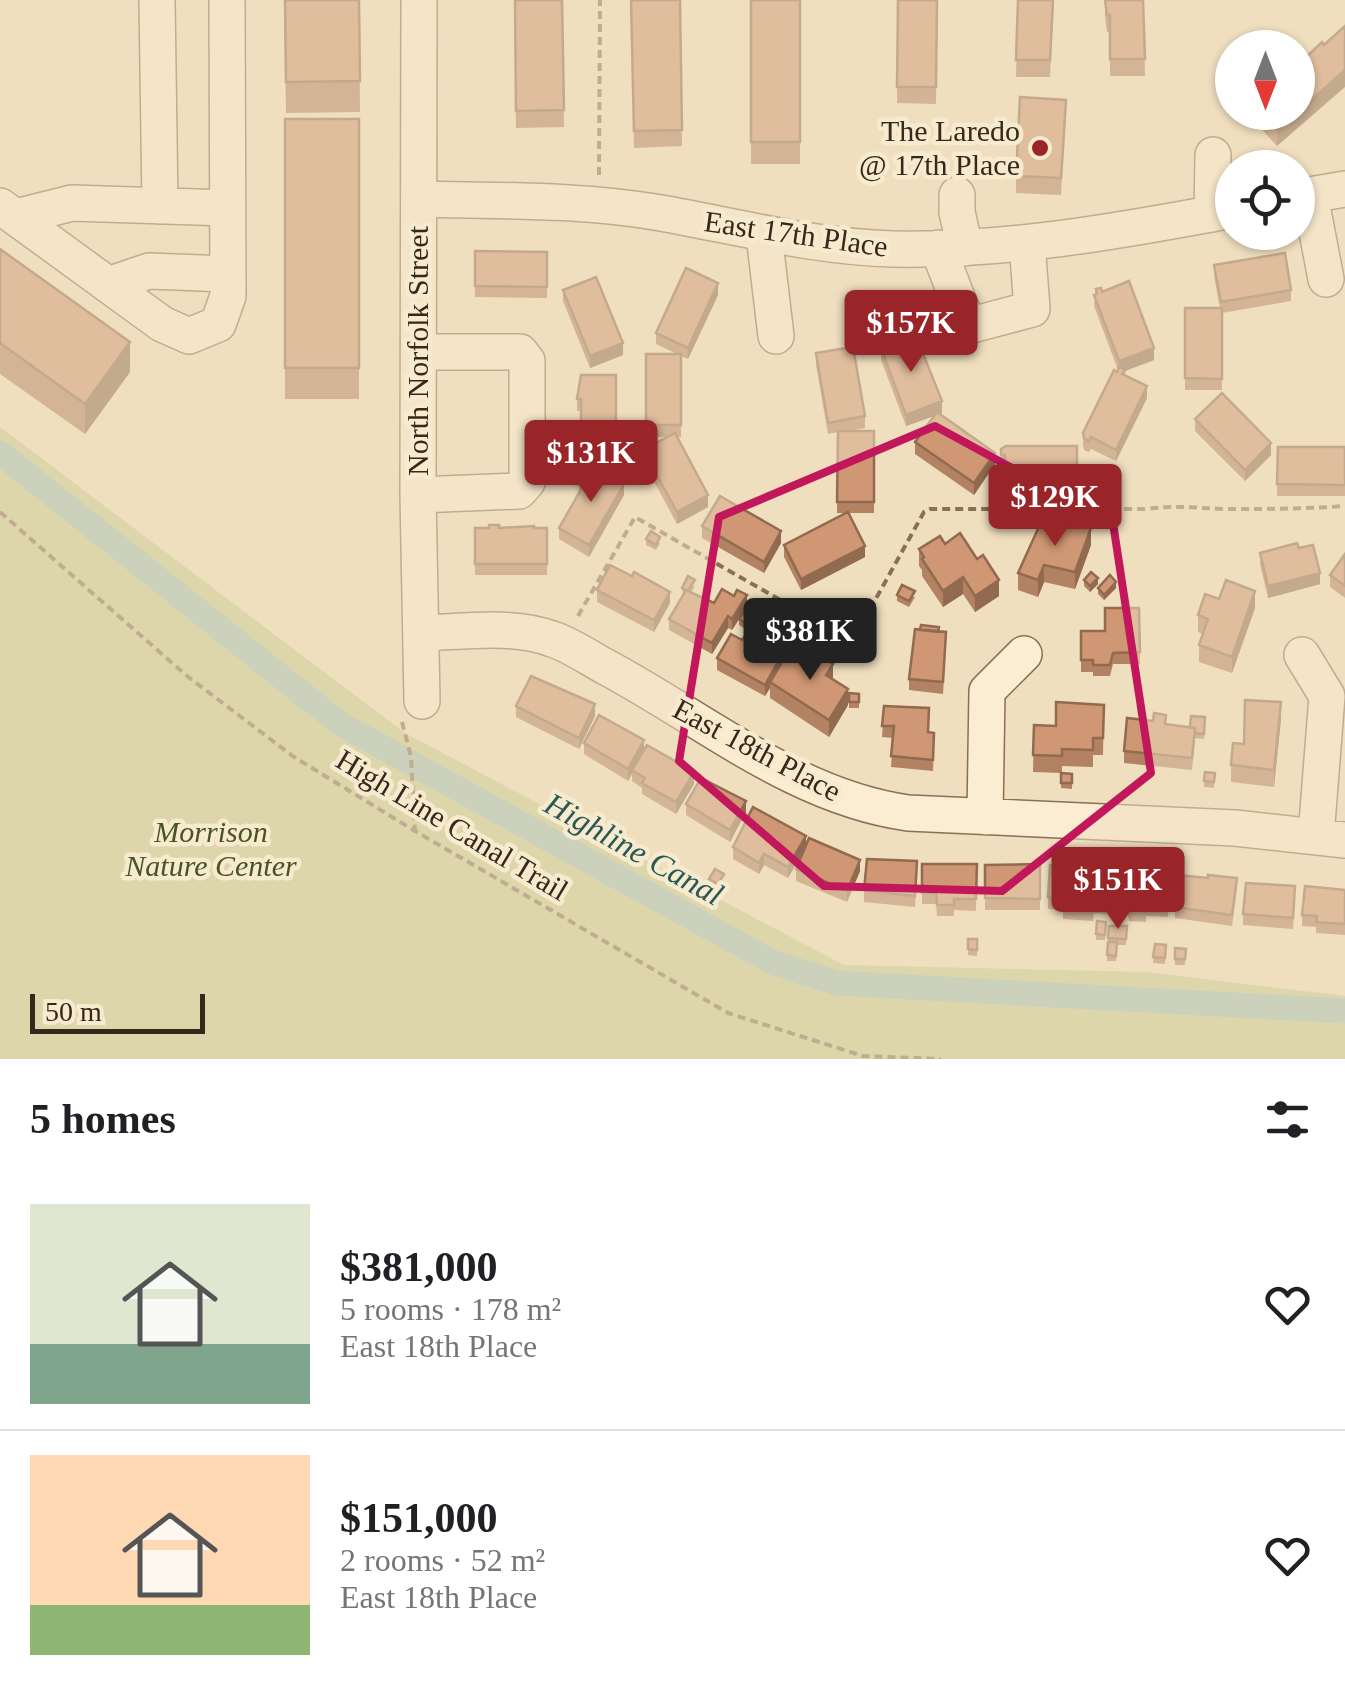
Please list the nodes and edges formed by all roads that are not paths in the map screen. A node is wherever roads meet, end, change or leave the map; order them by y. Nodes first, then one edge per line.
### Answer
1 (157, 0) edge
2 (228, 0) edge
3 (419, 0) edge
4 (1213, 155) dead end
5 (1215, 168) edge
6 (1345, 189) edge
7 (1315, 194) edge
8 (957, 195) dead end
9 (418, 199) junction
10 (160, 206) junction
11 (228, 208) junction
12 (8, 212) edge
13 (1215, 213) edge
14 (764, 234) junction
15 (1315, 238) edge
16 (1027, 243) junction
17 (952, 248) junction
18 (228, 274) junction
19 (1326, 280) dead end
20 (108, 285) junction
21 (776, 336) dead end
22 (418, 352) junction
23 (418, 494) junction
24 (422, 633) junction
25 (1024, 654) dead end
26 (1302, 654) dead end
27 (422, 699) road end
28 (985, 817) junction
29 (1330, 838) edge

1 - 10 street
2 - 11 street
3 - 9 street, North Norfolk Street
4 - 5 street
6 - 7 street
8 - 17 street
9 - 14 street, East 17th Place
9 - 22 street, North Norfolk Street
10 - 11 street
10 - 12 street
11 - 18 street
12 - 20 street
13 - 16 street, East 17th Place
14 - 17 street, East 17th Place
14 - 21 street
15 - 19 street
16 - 17 street, East 17th Place
16 - 17 street
18 - 20 street
18 - 20 street
22 - 23 street, North Norfolk Street
22 - 23 street
23 - 24 street, North Norfolk Street
24 - 27 street, North Norfolk Street
24 - 28 street, East 18th Place
25 - 28 street
26 - 29 street
28 - 29 street, East 18th Place

